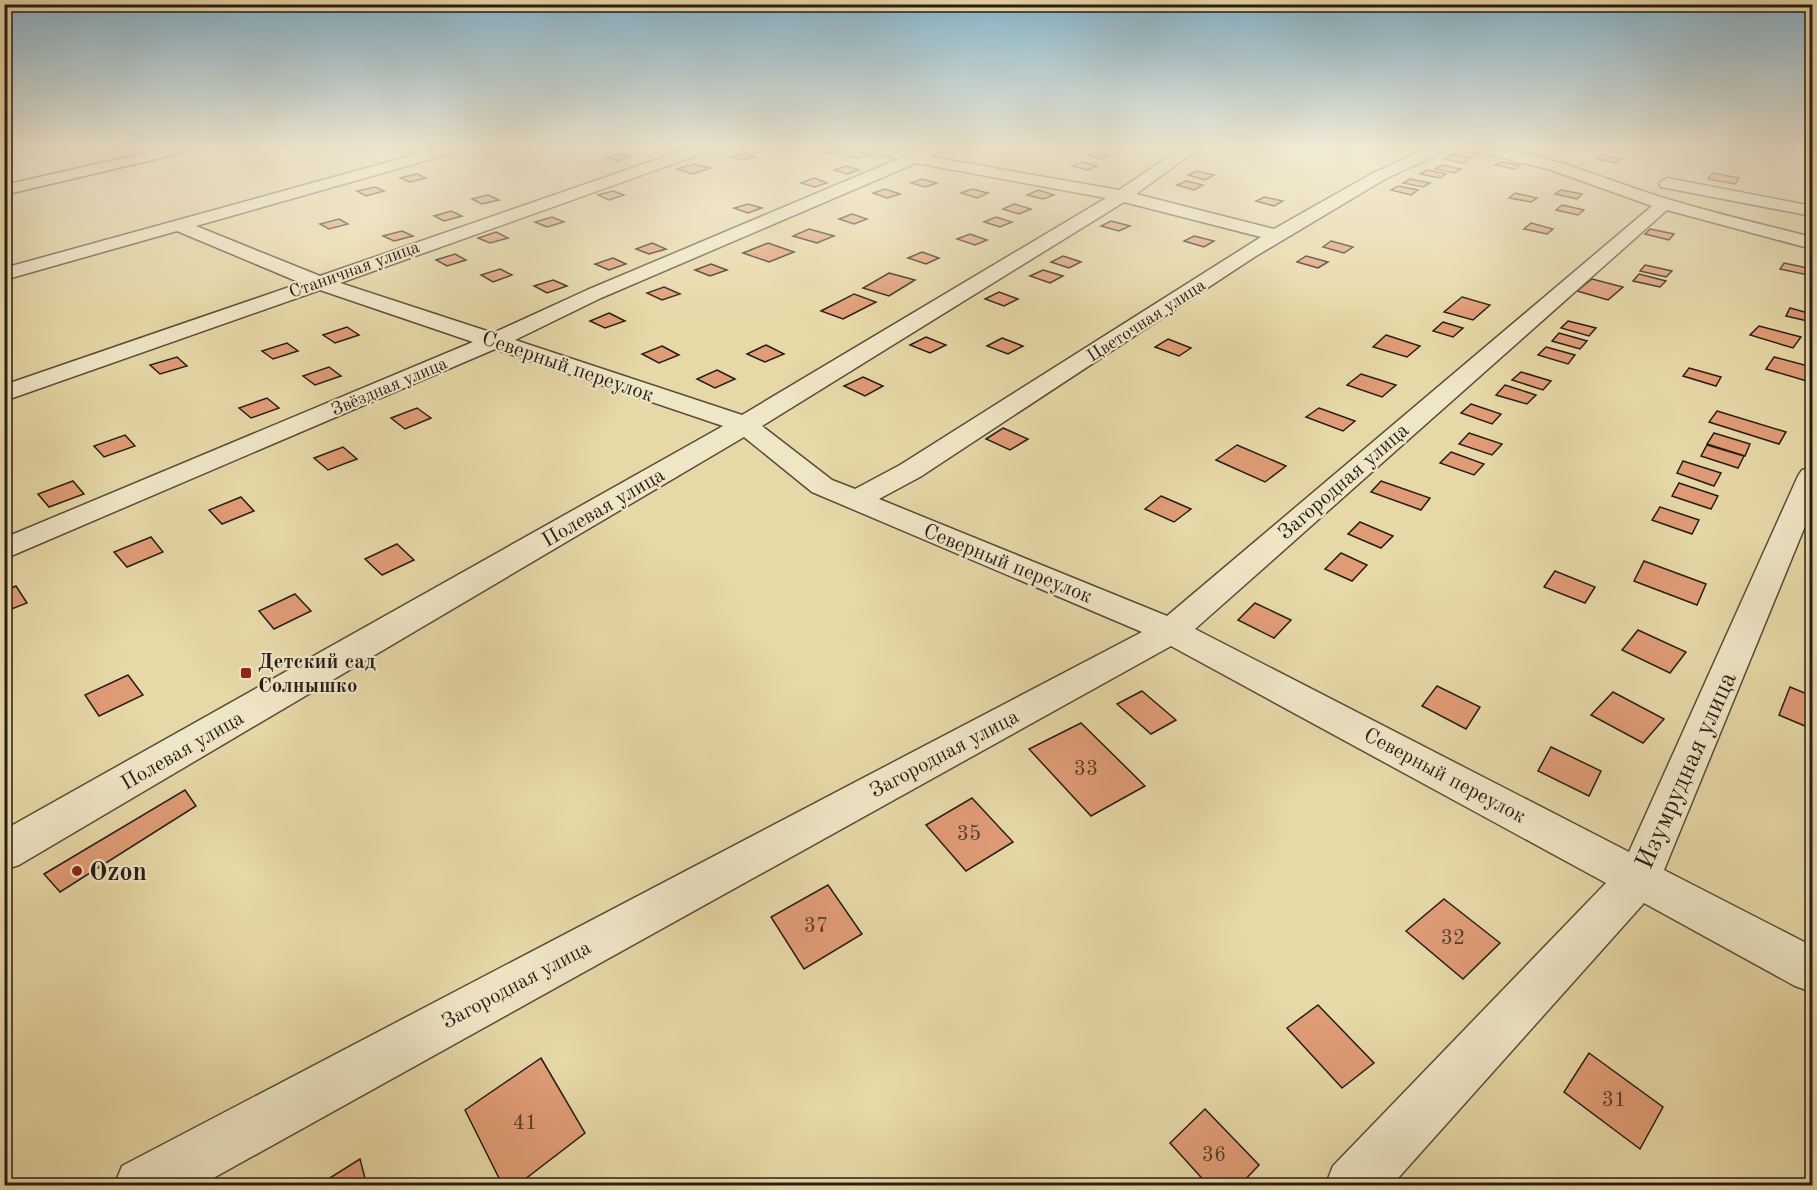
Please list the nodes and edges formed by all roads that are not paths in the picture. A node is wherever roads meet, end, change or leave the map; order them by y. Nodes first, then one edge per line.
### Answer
1 (255, 204) edge
2 (544, 204) edge
3 (806, 204) edge
4 (1110, 204) edge
5 (1151, 204) edge
6 (1333, 204) edge
7 (1637, 204) edge
8 (1699, 204) edge
9 (1761, 204) edge
10 (1812, 211) edge
11 (177, 225) junction
12 (1278, 236) junction
13 (1812, 243) edge
14 (4, 274) edge
15 (317, 282) junction
16 (495, 341) junction
17 (4, 394) edge
18 (745, 425) junction
19 (1812, 476) edge
20 (856, 500) junction
21 (4, 550) edge
22 (1171, 631) junction
23 (4, 852) edge
24 (1639, 878) junction
25 (1812, 970) edge
26 (142, 1185) edge
27 (1353, 1185) edge

1 - 11 street
2 - 15 street, Станичная улица
3 - 16 street, Звёздная улица
4 - 18 street, Полевая улица
5 - 12 street
6 - 12 street, Цветочная улица
7 - 22 street, Загородная улица
8 - 13 street
9 - 10 street
11 - 14 street
11 - 15 street, Северный переулок
12 - 20 street, Цветочная улица
15 - 16 street, Северный переулок
15 - 17 street, Станичная улица
16 - 18 street, Северный переулок
16 - 21 street, Звёздная улица
18 - 20 street, Северный переулок
18 - 23 street, Полевая улица
19 - 24 street, Изумрудная улица
20 - 22 street, Северный переулок
22 - 24 street, Северный переулок
22 - 26 street, Загородная улица
24 - 25 street, Северный переулок
24 - 27 street, Изумрудная улица

